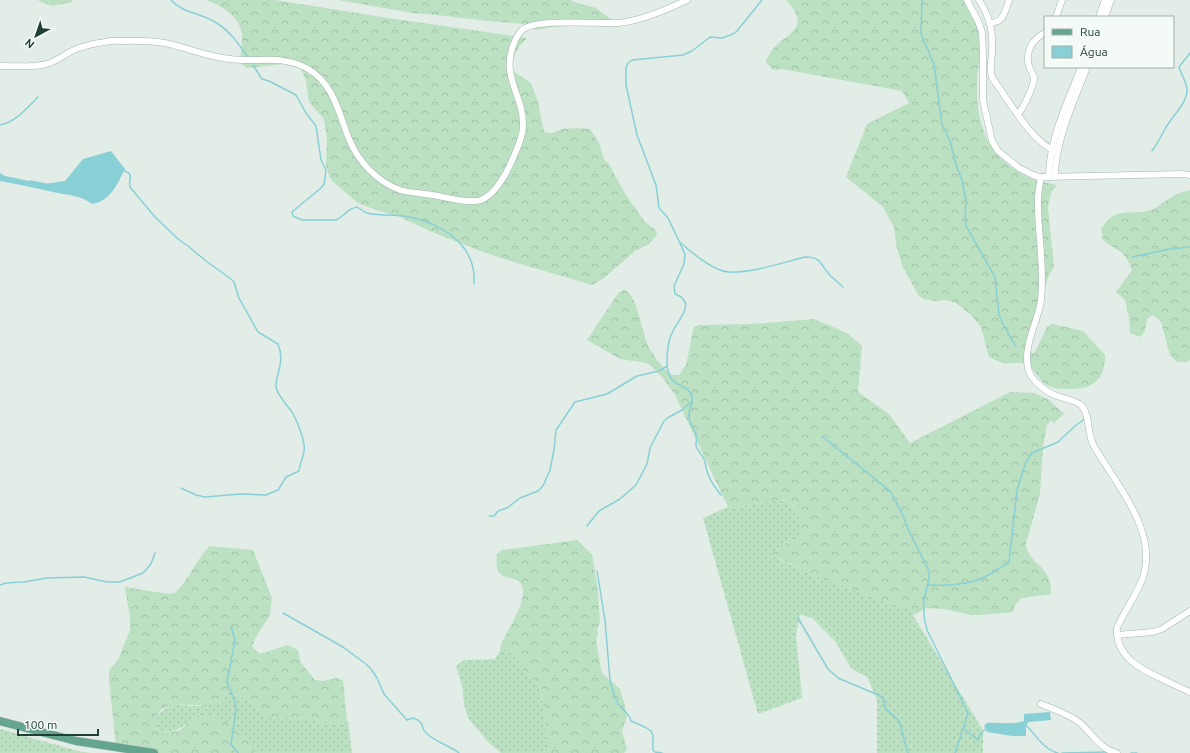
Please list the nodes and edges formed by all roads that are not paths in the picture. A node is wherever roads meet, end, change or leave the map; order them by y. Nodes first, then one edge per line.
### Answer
1 (687, 0) edge
2 (967, 0) edge
3 (979, 0) edge
4 (1009, 0) edge
5 (1062, 0) edge
6 (1105, 0) edge
7 (1111, 0) edge
8 (1056, 16) edge
9 (1099, 16) edge
10 (1105, 16) edge
11 (990, 23) junction
12 (1044, 34) edge
13 (0, 66) edge
14 (1081, 68) edge
15 (1087, 68) edge
16 (1018, 114) junction
17 (1054, 151) junction
18 (1190, 175) edge
19 (1041, 177) junction
20 (1052, 177) junction
21 (1190, 611) edge
22 (1117, 635) junction
23 (1190, 692) edge
24 (1041, 704) dead end
25 (0, 721) edge
26 (154, 753) edge
27 (1117, 753) edge

1 - 13 street
2 - 19 street
3 - 11 street
4 - 11 street
5 - 8 street
6 - 9 street
7 - 10 street
11 - 16 street
12 - 16 street
14 - 17 street
15 - 17 street
16 - 17 street
17 - 20 street
18 - 20 street
19 - 20 street
19 - 22 street
21 - 22 street
22 - 23 street
24 - 27 street
25 - 26 main road

